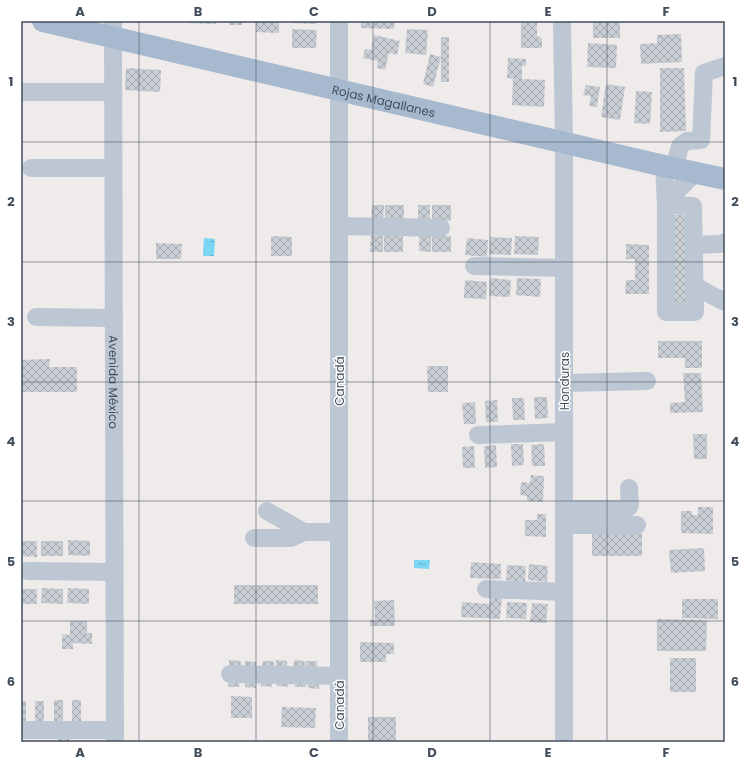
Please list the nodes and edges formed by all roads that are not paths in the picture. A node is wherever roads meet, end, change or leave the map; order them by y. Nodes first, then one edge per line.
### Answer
1 (43, 21) edge
2 (339, 21) edge
3 (562, 21) edge
4 (113, 29) edge
5 (725, 66) edge
6 (339, 90) junction
7 (21, 92) edge
8 (113, 92) junction
9 (564, 143) junction
10 (31, 168) dead end
11 (114, 168) junction
12 (678, 169) junction
13 (725, 179) edge
14 (666, 205) junction
15 (339, 226) junction
16 (441, 228) dead end
17 (725, 242) edge
18 (694, 245) junction
19 (474, 266) dead end
20 (564, 268) junction
21 (694, 286) junction
22 (725, 302) edge
23 (36, 317) dead end
24 (114, 318) junction
25 (647, 381) dead end
26 (564, 382) junction
27 (564, 432) junction
28 (478, 435) dead end
29 (629, 488) dead end
30 (267, 511) dead end
31 (564, 517) junction
32 (637, 525) dead end
33 (304, 532) junction
34 (339, 532) junction
35 (254, 538) dead end
36 (27, 571) dead end
37 (114, 572) junction
38 (486, 589) dead end
39 (564, 592) junction
40 (230, 674) dead end
41 (339, 676) junction
42 (21, 730) edge
43 (115, 736) edge
44 (339, 742) edge
45 (564, 742) edge

1 - 4 main road, Rojas Magallanes
2 - 6 street, Canadá
3 - 9 street, Honduras
4 - 6 main road, Rojas Magallanes
4 - 8 street, Avenida México
5 - 12 street
6 - 9 main road, Rojas Magallanes
6 - 15 street, Canadá
7 - 8 street
8 - 11 street, Avenida México
9 - 12 main road, Rojas Magallanes
9 - 20 street, Honduras
10 - 11 street
11 - 24 street, Avenida México
12 - 13 main road, Rojas Magallanes
12 - 14 street
12 - 14 street
14 - 18 street
14 - 21 street
15 - 16 street
15 - 34 street, Canadá
17 - 18 street
18 - 21 street
19 - 20 street
20 - 26 street, Honduras
21 - 22 street
23 - 24 street
24 - 37 street, Avenida México
25 - 26 street
26 - 27 street, Honduras
27 - 28 street
27 - 31 street, Honduras
29 - 31 street
30 - 33 street
31 - 32 street
31 - 39 street, Honduras
33 - 34 street
33 - 35 street
34 - 41 street, Canadá
36 - 37 street
37 - 43 street, Avenida México
38 - 39 street
39 - 45 street, Honduras
40 - 41 street
41 - 44 street, Canadá
42 - 43 street

